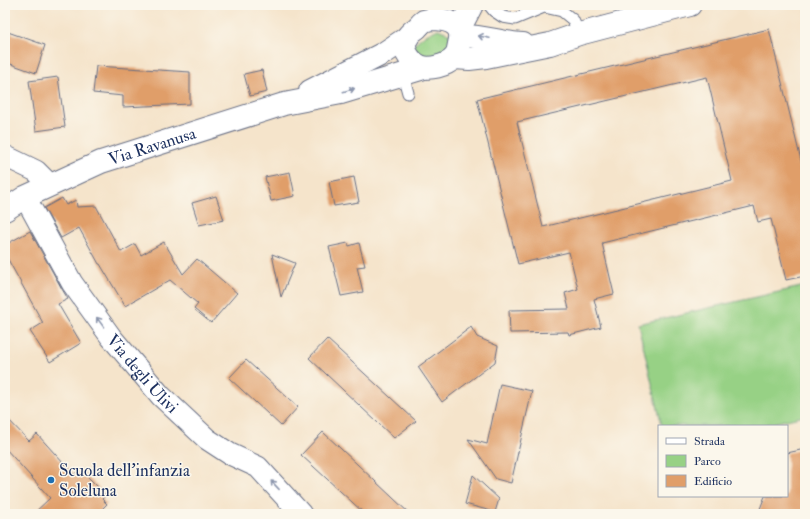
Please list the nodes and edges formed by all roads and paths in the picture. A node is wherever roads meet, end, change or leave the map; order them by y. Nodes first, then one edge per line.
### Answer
1 (438, 5) edge
2 (472, 5) edge
3 (484, 5) edge
4 (489, 5) edge
5 (690, 5) edge
6 (544, 6) edge
7 (424, 21) junction
8 (460, 33) junction
9 (579, 34) junction
10 (408, 36) junction
11 (550, 44) junction
12 (454, 58) junction
13 (424, 68) junction
14 (284, 104) junction
15 (5, 156) edge
16 (50, 185) junction
17 (25, 197) junction
18 (5, 210) edge
19 (301, 514) edge

1 - 7 main road
2 - 8 main road
3 - 8 lane
4 - 6 lane
5 - 9 main road
6 - 9 lane
7 - 8 main road
7 - 10 main road
11 -> 8 main road
8 - 12 main road
9 - 11 main road
10 - 13 main road
10 - 14 main road
11 - 12 main road
12 - 13 main road
14 -> 13 main road
14 - 16 main road, Via Ravanusa
15 - 16 street
16 - 17 main road, Via Ravanusa
17 - 18 main road, Via Ravanusa
19 -> 17 street, Via degli Ulivi

